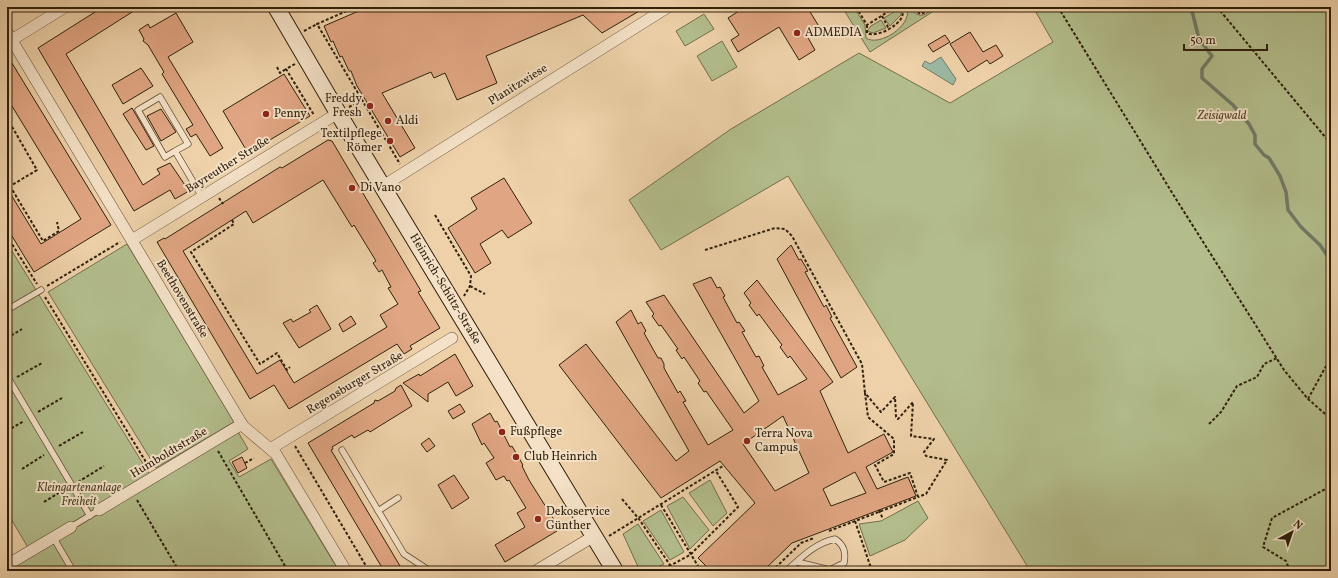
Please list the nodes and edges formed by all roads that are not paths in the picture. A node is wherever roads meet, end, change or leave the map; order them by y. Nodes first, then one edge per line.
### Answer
1 (65, 7) edge
2 (276, 7) edge
3 (668, 7) edge
4 (9, 38) edge
5 (338, 113) junction
6 (175, 151) junction
7 (383, 186) junction
8 (202, 197) junction
9 (130, 238) junction
10 (41, 290) road end
11 (7, 310) edge
12 (452, 338) dead end
13 (9, 379) edge
14 (242, 424) junction
15 (270, 449) junction
16 (342, 450) dead end
17 (398, 498) dead end
18 (378, 511) junction
19 (94, 513) junction
20 (71, 527) joint
21 (53, 538) junction
22 (596, 539) junction
23 (797, 562) junction
24 (7, 565) edge
25 (552, 567) edge
26 (73, 571) edge
27 (346, 571) edge
28 (430, 571) edge
29 (536, 571) edge
30 (615, 571) edge
31 (786, 571) edge

1 - 4 street
2 - 5 main road, Heinrich-Schütz-Straße
3 - 7 street, Planitzwiese
4 - 9 street, Beethovenstraße
5 - 7 main road, Heinrich-Schütz-Straße
5 - 8 street, Bayreuther Straße
6 - 6 lane
6 - 8 lane
7 - 22 main road, Heinrich-Schütz-Straße
8 - 9 street, Bayreuther Straße
9 - 14 street, Beethovenstraße
10 - 11 lane
12 - 15 street, Regensburger Straße
13 - 19 lane
14 - 15 street, Beethovenstraße
14 - 19 street, Humboldtstraße
15 - 27 street, Beethovenstraße
16 - 18 lane
17 - 18 lane
18 - 28 lane
19 - 20 lane, Humboldtstraße
20 - 21 street, Humboldtstraße
21 - 24 street, Humboldtstraße
21 - 26 lane
22 - 25 street
22 - 30 main road, Heinrich-Schütz-Straße
23 - 23 lane
23 - 31 lane
25 - 29 street

